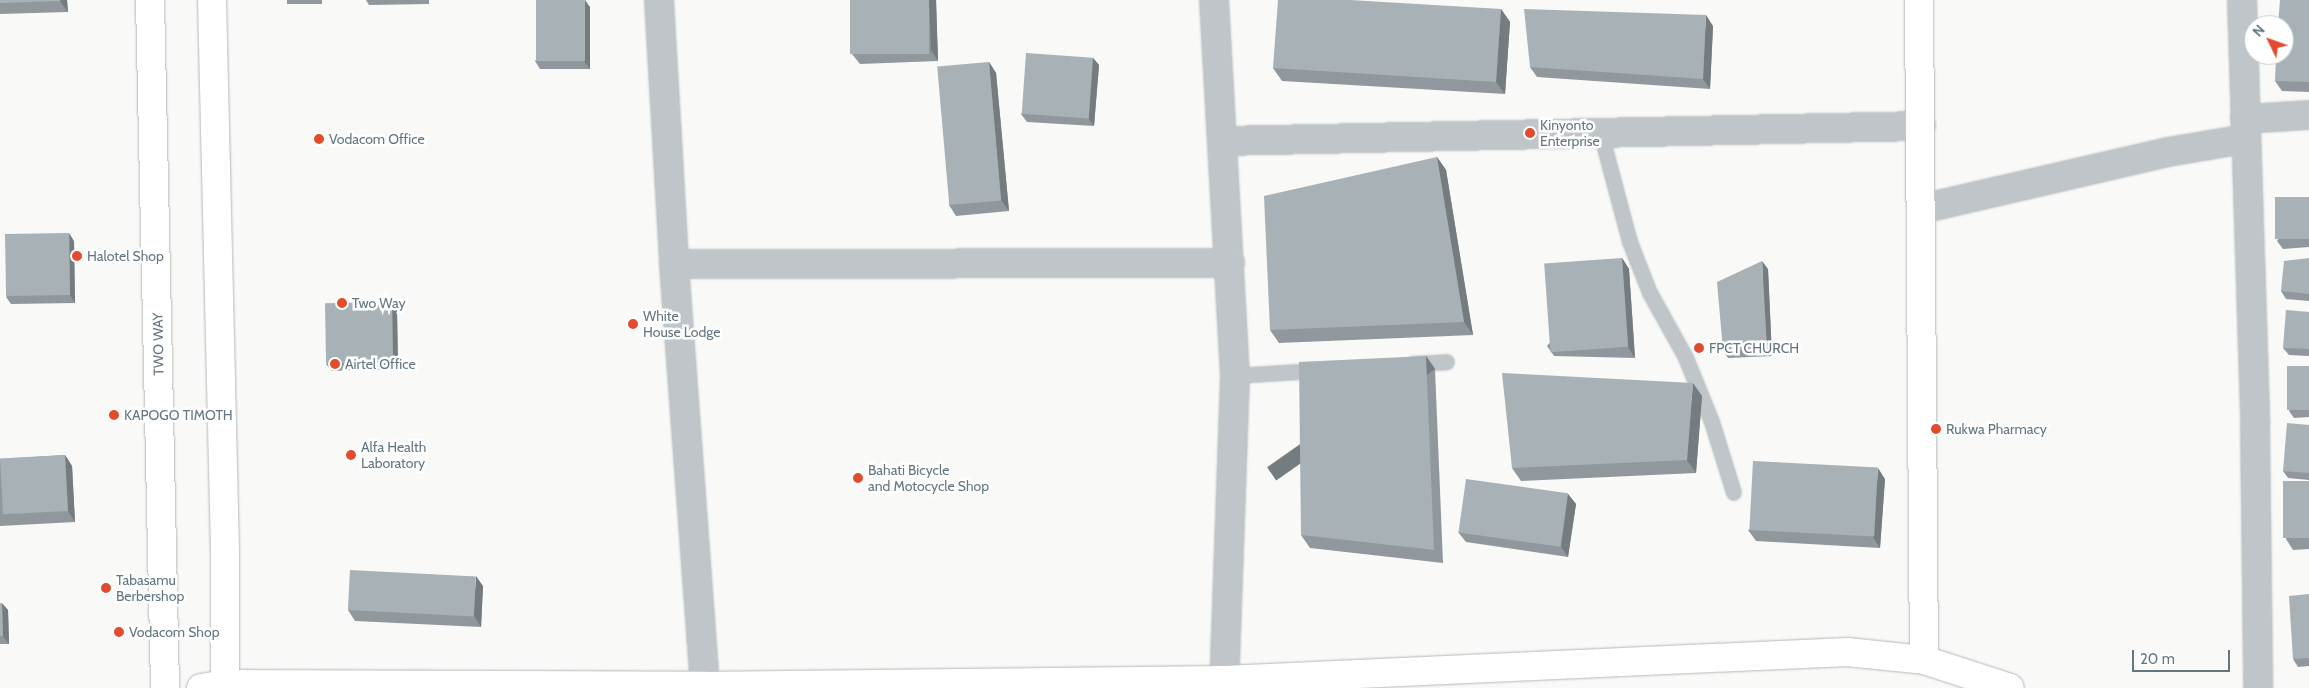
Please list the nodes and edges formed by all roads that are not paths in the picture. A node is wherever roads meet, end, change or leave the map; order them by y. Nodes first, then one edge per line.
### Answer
1 (150, 0) edge
2 (212, 0) edge
3 (659, 0) edge
4 (1214, 0) edge
5 (1919, 0) edge
6 (2242, 0) edge
7 (2309, 115) edge
8 (1921, 126) junction
9 (2245, 129) junction
10 (1601, 133) junction
11 (1222, 141) junction
12 (1922, 209) junction
13 (674, 264) junction
14 (1230, 264) junction
15 (1447, 362) dead end
16 (1399, 365) edge
17 (1331, 370) edge
18 (1235, 376) junction
19 (1734, 493) dead end
20 (1924, 660) junction
21 (1224, 684) edge
22 (705, 686) junction
23 (218, 687) edge
24 (165, 688) edge
25 (2010, 688) edge
26 (2258, 688) edge

1 - 24 street, TWO WAY
2 - 23 street
3 - 13 street
4 - 11 street
5 - 8 street
6 - 9 street
7 - 9 street
8 - 10 street
8 - 12 street
9 - 12 street
9 - 26 street
10 - 11 street
10 - 19 lane
11 - 14 street
12 - 20 street
13 - 14 street
13 - 22 street
14 - 18 street
15 - 16 lane
17 - 18 lane
18 - 21 street
20 - 21 street
20 - 25 street
21 - 22 street
22 - 23 street

